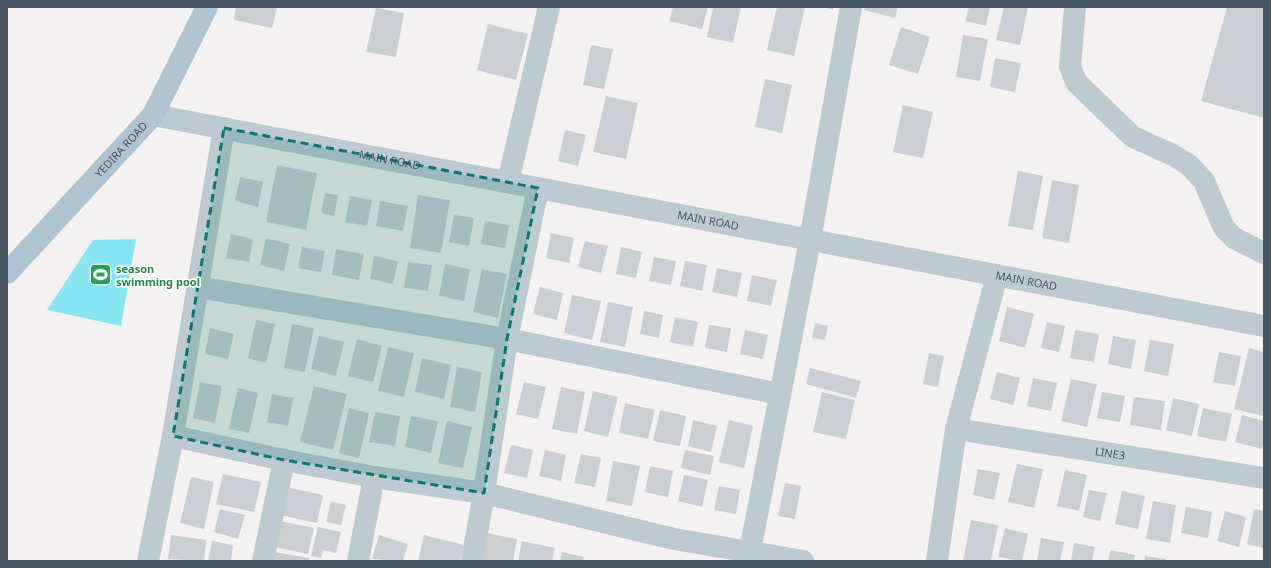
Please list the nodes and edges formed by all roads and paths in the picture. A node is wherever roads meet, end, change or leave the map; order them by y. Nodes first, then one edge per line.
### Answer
1 (207, 7) edge
2 (549, 7) edge
3 (851, 7) edge
4 (1075, 7) edge
5 (153, 115) junction
6 (224, 128) junction
7 (508, 182) junction
8 (538, 188) junction
9 (810, 240) junction
10 (1264, 253) edge
11 (7, 272) edge
12 (997, 275) junction
13 (197, 287) junction
14 (1264, 326) edge
15 (507, 339) junction
16 (780, 394) junction
17 (956, 429) junction
18 (173, 436) junction
19 (284, 460) junction
20 (374, 477) junction
21 (1264, 478) edge
22 (484, 493) junction
23 (750, 551) junction
24 (148, 561) edge
25 (263, 561) edge
26 (358, 561) edge
27 (472, 561) edge
28 (803, 561) edge
29 (937, 561) edge

1 - 5 main road, YEDIRA ROAD
2 - 7 street
3 - 9 street
4 - 10 street
5 - 6 street, MAIN ROAD
5 - 11 main road, YEDIRA ROAD
6 - 7 street, MAIN ROAD
6 - 13 street
7 - 8 street, MAIN ROAD
8 - 9 street, MAIN ROAD
8 - 15 street
9 - 12 street, MAIN ROAD
9 - 16 street
12 - 14 street, MAIN ROAD
12 - 17 street
13 - 15 street
13 - 18 street
15 - 16 street
15 - 22 street
16 - 23 street
17 - 21 street, LINE3
17 - 29 street
18 - 19 street
18 - 24 street
19 - 20 street
19 - 25 street
20 - 22 street
20 - 26 street
22 - 23 street
22 - 27 street
23 - 28 street

